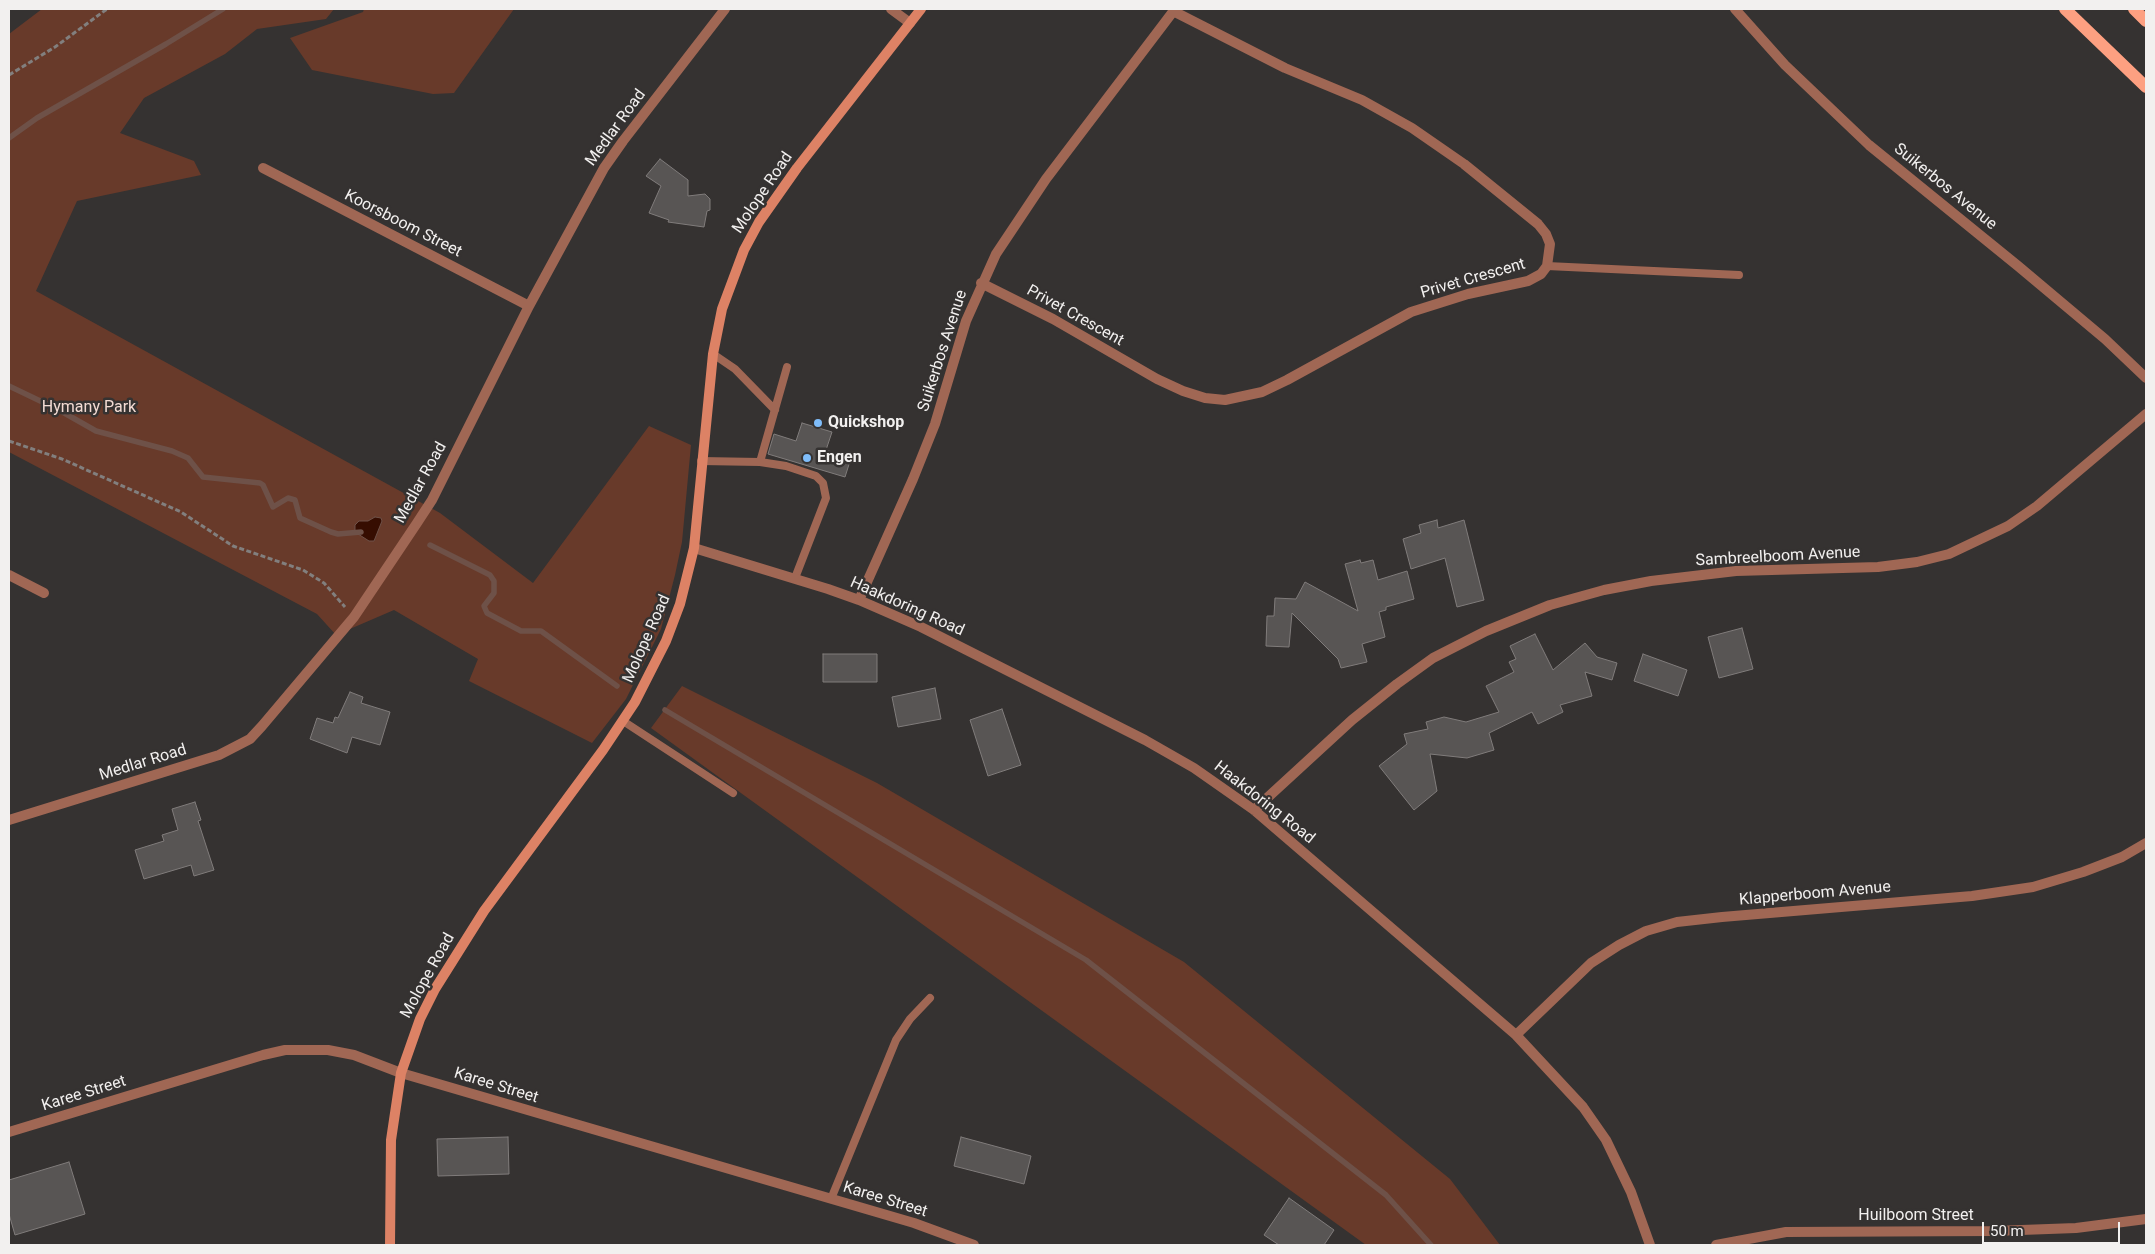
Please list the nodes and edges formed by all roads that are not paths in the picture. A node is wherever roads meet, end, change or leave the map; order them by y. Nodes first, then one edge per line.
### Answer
1 (725, 9) edge
2 (891, 9) edge
3 (921, 9) edge
4 (1735, 9) edge
5 (2065, 9) edge
6 (2134, 9) edge
7 (1174, 10) edge
8 (2146, 21) edge
9 (910, 23) junction
10 (2146, 87) edge
11 (263, 168) dead end
12 (1547, 266) junction
13 (1739, 275) dead end
14 (981, 283) junction
15 (529, 306) junction
16 (713, 354) junction
17 (787, 367) dead end
18 (2146, 378) edge
19 (775, 410) junction
20 (2146, 414) edge
21 (701, 461) junction
22 (760, 462) junction
23 (694, 548) junction
24 (9, 575) edge
25 (795, 578) junction
26 (44, 593) dead end
27 (860, 600) junction
28 (622, 721) junction
29 (733, 793) dead end
30 (1254, 810) junction
31 (9, 820) edge
32 (2146, 843) edge
33 (930, 998) dead end
34 (1516, 1035) junction
35 (401, 1073) junction
36 (9, 1132) edge
37 (831, 1200) junction
38 (2146, 1219) edge
39 (390, 1245) edge
40 (974, 1245) edge
41 (1650, 1245) edge
42 (1716, 1245) edge

1 - 15 street, Medlar Road
2 - 9 street
3 - 9 street, Molope Road
4 - 18 street, Suikerbos Avenue
5 - 10 main road
6 - 8 main road
7 - 12 street, Privet Crescent
7 - 14 street, Suikerbos Avenue
9 - 16 street, Molope Road
11 - 15 street, Koorsboom Street
12 - 13 lane
12 - 14 street, Privet Crescent
14 - 27 street, Suikerbos Avenue
15 - 31 street, Medlar Road
16 - 19 lane
16 - 21 street, Molope Road
17 - 19 lane
19 - 22 lane
20 - 30 street, Sambreelboom Avenue
21 - 22 lane
21 - 23 street, Molope Road
22 - 25 lane
23 - 25 street, Haakdoring Road
23 - 28 street, Molope Road
24 - 26 street
25 - 27 street, Haakdoring Road
27 - 30 street, Haakdoring Road
28 - 29 lane
28 - 35 street, Molope Road
30 - 34 street, Haakdoring Road
32 - 34 street, Klapperboom Avenue
33 - 37 lane
34 - 41 street, Haakdoring Road
35 - 36 street, Karee Street
35 - 37 street, Karee Street
35 - 39 street, Molope Road
37 - 40 street, Karee Street
38 - 42 street, Huilboom Street

